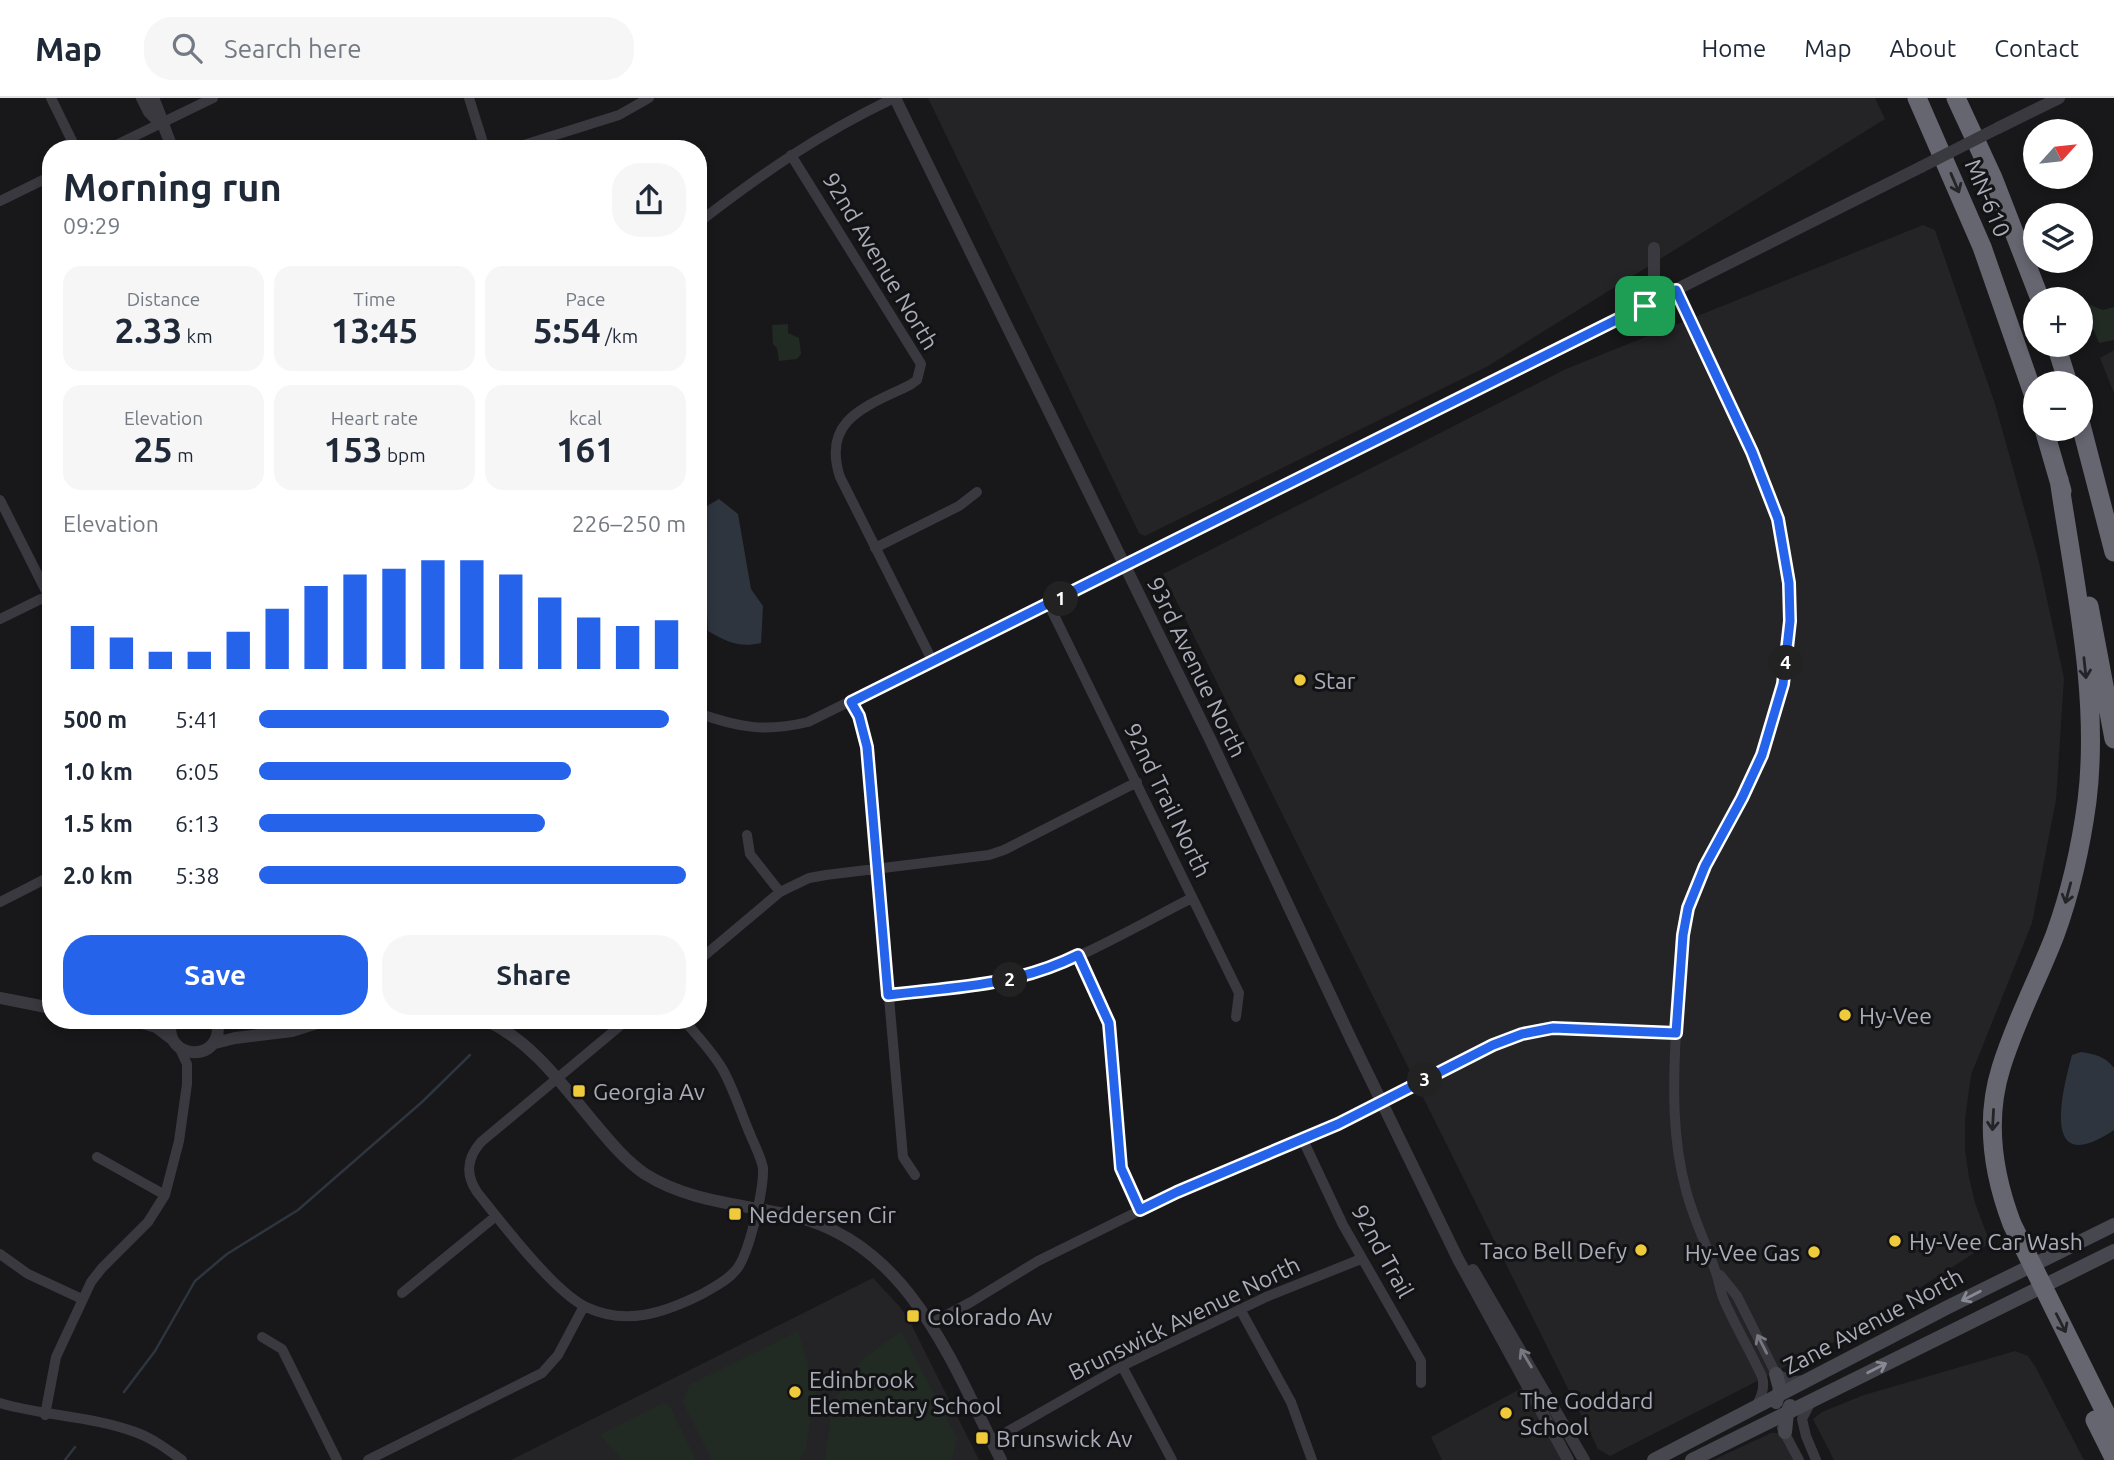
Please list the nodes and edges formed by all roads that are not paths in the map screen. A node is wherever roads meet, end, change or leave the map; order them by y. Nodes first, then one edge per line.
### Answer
1 (51, 98) edge
2 (142, 98) edge
3 (153, 98) edge
4 (213, 98) edge
5 (469, 98) edge
6 (649, 98) edge
7 (894, 98) edge
8 (1917, 98) edge
9 (1956, 98) edge
10 (2059, 98) edge
11 (162, 124) junction
12 (72, 140) edge
13 (127, 140) edge
14 (169, 140) edge
15 (482, 140) edge
16 (540, 140) edge
17 (791, 155) junction
18 (42, 180) edge
19 (0, 201) edge
20 (707, 216) edge
21 (1654, 248) dead end
22 (2035, 287) edge
23 (1676, 290) junction
24 (1645, 306) junction
25 (2025, 371) edge
26 (2048, 441) edge
27 (2085, 441) edge
28 (2090, 441) edge
29 (2059, 479) junction
30 (977, 492) dead end
31 (0, 500) edge
32 (2114, 515) edge
33 (875, 548) junction
34 (2114, 552) edge
35 (1124, 566) junction
36 (42, 581) edge
37 (42, 601) edge
38 (1049, 605) junction
39 (0, 619) edge
40 (933, 662) junction
41 (851, 702) junction
42 (707, 716) edge
43 (2114, 739) edge
44 (1137, 782) junction
45 (747, 835) dead end
46 (877, 869) junction
47 (42, 881) edge
48 (780, 892) junction
49 (1192, 898) junction
50 (0, 902) edge
51 (707, 953) edge
52 (1078, 955) junction
53 (888, 995) junction
54 (0, 998) edge
55 (42, 1006) edge
56 (1236, 1017) dead end
57 (158, 1029) edge
58 (170, 1029) edge
59 (218, 1029) edge
60 (238, 1029) edge
61 (298, 1029) edge
62 (502, 1029) edge
63 (616, 1029) edge
64 (691, 1029) edge
65 (1676, 1033) junction
66 (263, 1034) junction
67 (215, 1043) junction
68 (176, 1044) junction
69 (202, 1051) junction
70 (557, 1079) junction
71 (187, 1084) junction
72 (1381, 1102) junction
73 (1303, 1140) junction
74 (97, 1157) dead end
75 (915, 1175) dead end
76 (165, 1195) junction
77 (757, 1209) junction
78 (1140, 1210) junction
79 (496, 1216) junction
80 (1440, 1219) junction
81 (2114, 1225) edge
82 (2114, 1251) edge
83 (0, 1254) edge
84 (1361, 1259) junction
85 (2032, 1265) junction
86 (1716, 1270) junction
87 (2042, 1285) junction
88 (402, 1293) dead end
89 (82, 1299) junction
90 (584, 1306) junction
91 (1240, 1309) junction
92 (1945, 1309) junction
93 (930, 1324) junction
94 (262, 1337) dead end
95 (2080, 1362) junction
96 (1122, 1366) junction
97 (1776, 1374) junction
98 (1810, 1380) junction
99 (1421, 1382) dead end
100 (1779, 1396) junction
101 (1812, 1400) junction
102 (0, 1403) edge
103 (1755, 1409) junction
104 (1787, 1413) junction
105 (45, 1415) junction
106 (1772, 1420) junction
107 (2114, 1430) edge
108 (1785, 1432) junction
109 (991, 1441) junction
110 (2114, 1458) edge
111 (182, 1460) edge
112 (337, 1460) edge
113 (368, 1460) edge
114 (1000, 1460) edge
115 (1172, 1460) edge
116 (1312, 1460) edge
117 (1568, 1460) edge
118 (1584, 1460) edge
119 (1654, 1460) edge
120 (1692, 1460) edge
121 (1800, 1460) edge
122 (1816, 1460) edge

1 - 12 street
2 - 11 street
3 - 11 street
4 - 11 street
5 - 15 street
6 - 16 street
7 - 17 street
7 - 35 street, 93rd Avenue North
8 -> 25 highway, MN-610
9 - 22 highway, MN-610
10 - 23 street, bridge
11 - 13 street
11 - 14 street
17 - 20 street
17 - 33 street, 92nd Avenue North
18 - 19 street
21 - 24 street
23 - 24 street
23 - 65 street
24 - 35 street
26 - 29 highway
27 - 34 highway
28 - 32 highway
29 - 43 highway
29 -> 85 highway
30 - 33 street
31 - 36 street
33 - 40 street, 92nd Avenue North
35 - 38 street
35 - 72 street, 93rd Avenue North
37 - 39 street
38 - 40 street
38 - 44 street, 92nd Trail North
40 - 41 street
41 - 42 street
41 - 46 street
44 - 46 street
44 - 49 street, 92nd Trail North
45 - 48 street
46 - 48 street
46 - 53 street
47 - 50 street
48 - 51 street
49 - 52 street
49 - 56 street, 92nd Trail North
52 - 53 street
52 - 78 street
53 - 75 street
54 - 55 street
57 - 68 street
58 - 68 street
59 - 67 street
60 - 66 street
61 - 66 street
62 - 70 street
63 - 70 street
64 - 77 street
65 - 72 street
65 - 86 street
66 - 67 street
67 - 69 street
68 - 69 street
68 - 71 street
69 - 71 street
70 - 77 street
70 - 79 street
71 - 76 street
72 - 73 street
72 - 80 street, 93rd Avenue North
73 - 78 street
73 - 84 street, 92nd Trail
74 - 76 street
76 - 89 street
77 - 90 street
77 - 93 street
78 - 93 street
79 - 88 street
79 - 90 street
80 - 117 street, 93rd Avenue North
118 -> 80 street, 93rd Avenue North
81 - 85 main road, Zane Avenue North
82 - 87 main road, Zane Avenue North
83 - 89 street
84 - 91 street, Brunswick Avenue North
84 - 99 street, 92nd Trail
85 - 87 highway
85 -> 92 main road, Zane Avenue North
97 -> 86 street
86 - 103 street
87 -> 95 highway
101 -> 87 main road, Zane Avenue North
89 - 105 street
90 - 113 street
91 - 96 street, Brunswick Avenue North
91 - 116 street
92 - 98 main road, Zane Avenue North
92 - 104 main road
93 - 109 street
94 - 112 street
95 - 107 highway
95 - 110 highway
96 - 109 street, Brunswick Avenue North
96 - 115 street
97 - 98 street
97 - 100 main road
98 - 100 main road, Zane Avenue North
100 - 103 main road, Zane Avenue North
100 - 120 main road
101 - 104 main road, Zane Avenue North
101 - 122 street
102 - 105 street
103 - 119 main road, Zane Avenue North
104 - 106 main road, Zane Avenue North
104 - 108 main road
105 - 111 street
106 - 108 street
106 - 120 main road, Zane Avenue North
108 - 121 street
109 - 114 street

